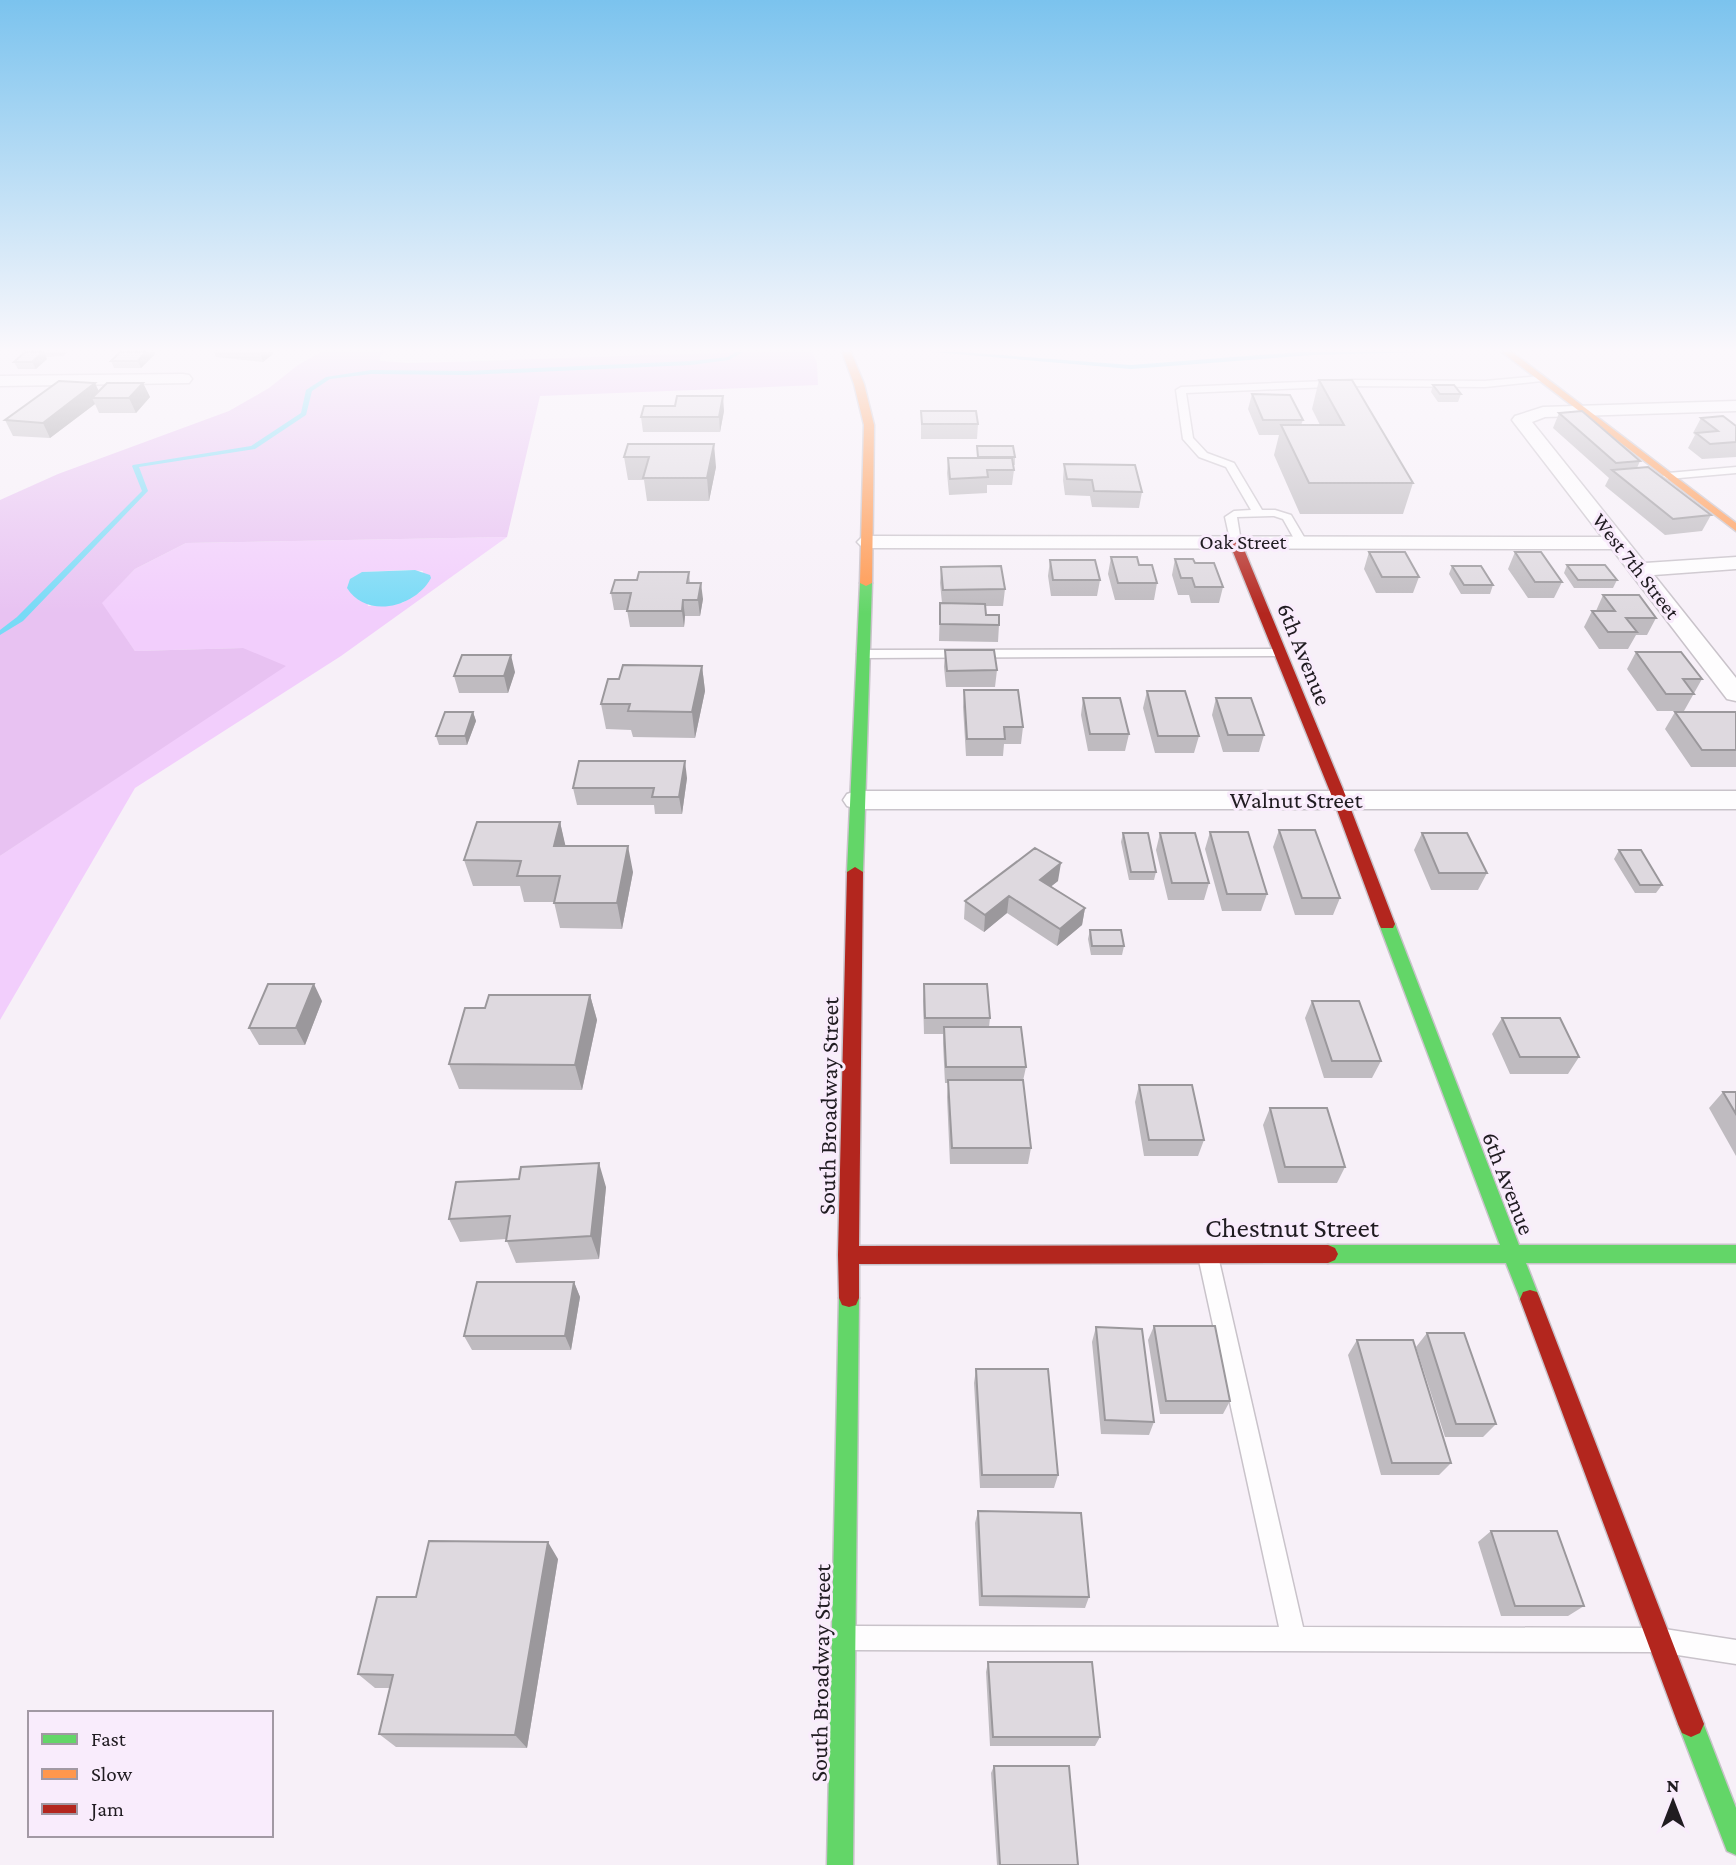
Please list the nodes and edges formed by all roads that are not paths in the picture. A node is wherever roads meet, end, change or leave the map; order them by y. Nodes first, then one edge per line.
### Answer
1 (869, 439) edge
2 (1188, 439) edge
3 (1536, 439) edge
4 (1619, 439) edge
5 (1736, 470) edge
6 (1668, 476) junction
7 (1259, 514) junction
8 (1736, 528) edge
9 (867, 542) junction
10 (1235, 542) junction
11 (1301, 542) junction
12 (1618, 543) junction
13 (1736, 563) edge
14 (1640, 570) junction
15 (1280, 653) junction
16 (863, 654) junction
17 (1736, 694) edge
18 (1340, 799) junction
19 (856, 800) junction
20 (1736, 800) edge
21 (1207, 1253) junction
22 (1511, 1254) junction
23 (1736, 1254) edge
24 (848, 1255) junction
25 (844, 1638) junction
26 (1658, 1640) junction
27 (1294, 1641) junction
28 (1736, 1652) edge
29 (1736, 1842) edge
30 (840, 1865) edge

1 - 9 street, South Broadway Street
2 - 7 lane
3 - 12 street, West 7th Street
4 - 6 street
5 - 6 lane
6 - 8 street
7 - 10 lane
7 - 11 lane
9 - 10 street, Oak Street
9 - 16 street, South Broadway Street
10 - 11 street, Oak Street
10 - 15 street, 6th Avenue
11 - 12 street, Oak Street
12 - 14 street, West 7th Street
13 - 14 street
14 - 17 street, West 7th Street
15 - 16 lane
15 - 18 street, 6th Avenue
16 - 19 street, South Broadway Street
18 - 19 street, Walnut Street
18 - 20 street, Walnut Street
18 - 22 street, 6th Avenue
19 - 24 street, South Broadway Street
21 - 22 street, Chestnut Street
21 - 24 street, Chestnut Street
21 - 27 lane
22 - 23 street, Chestnut Street
22 - 26 street, 6th Avenue
24 - 25 street, South Broadway Street
25 - 27 lane
25 - 30 street, South Broadway Street
26 - 27 lane
26 - 28 lane
26 - 29 street, 6th Avenue

